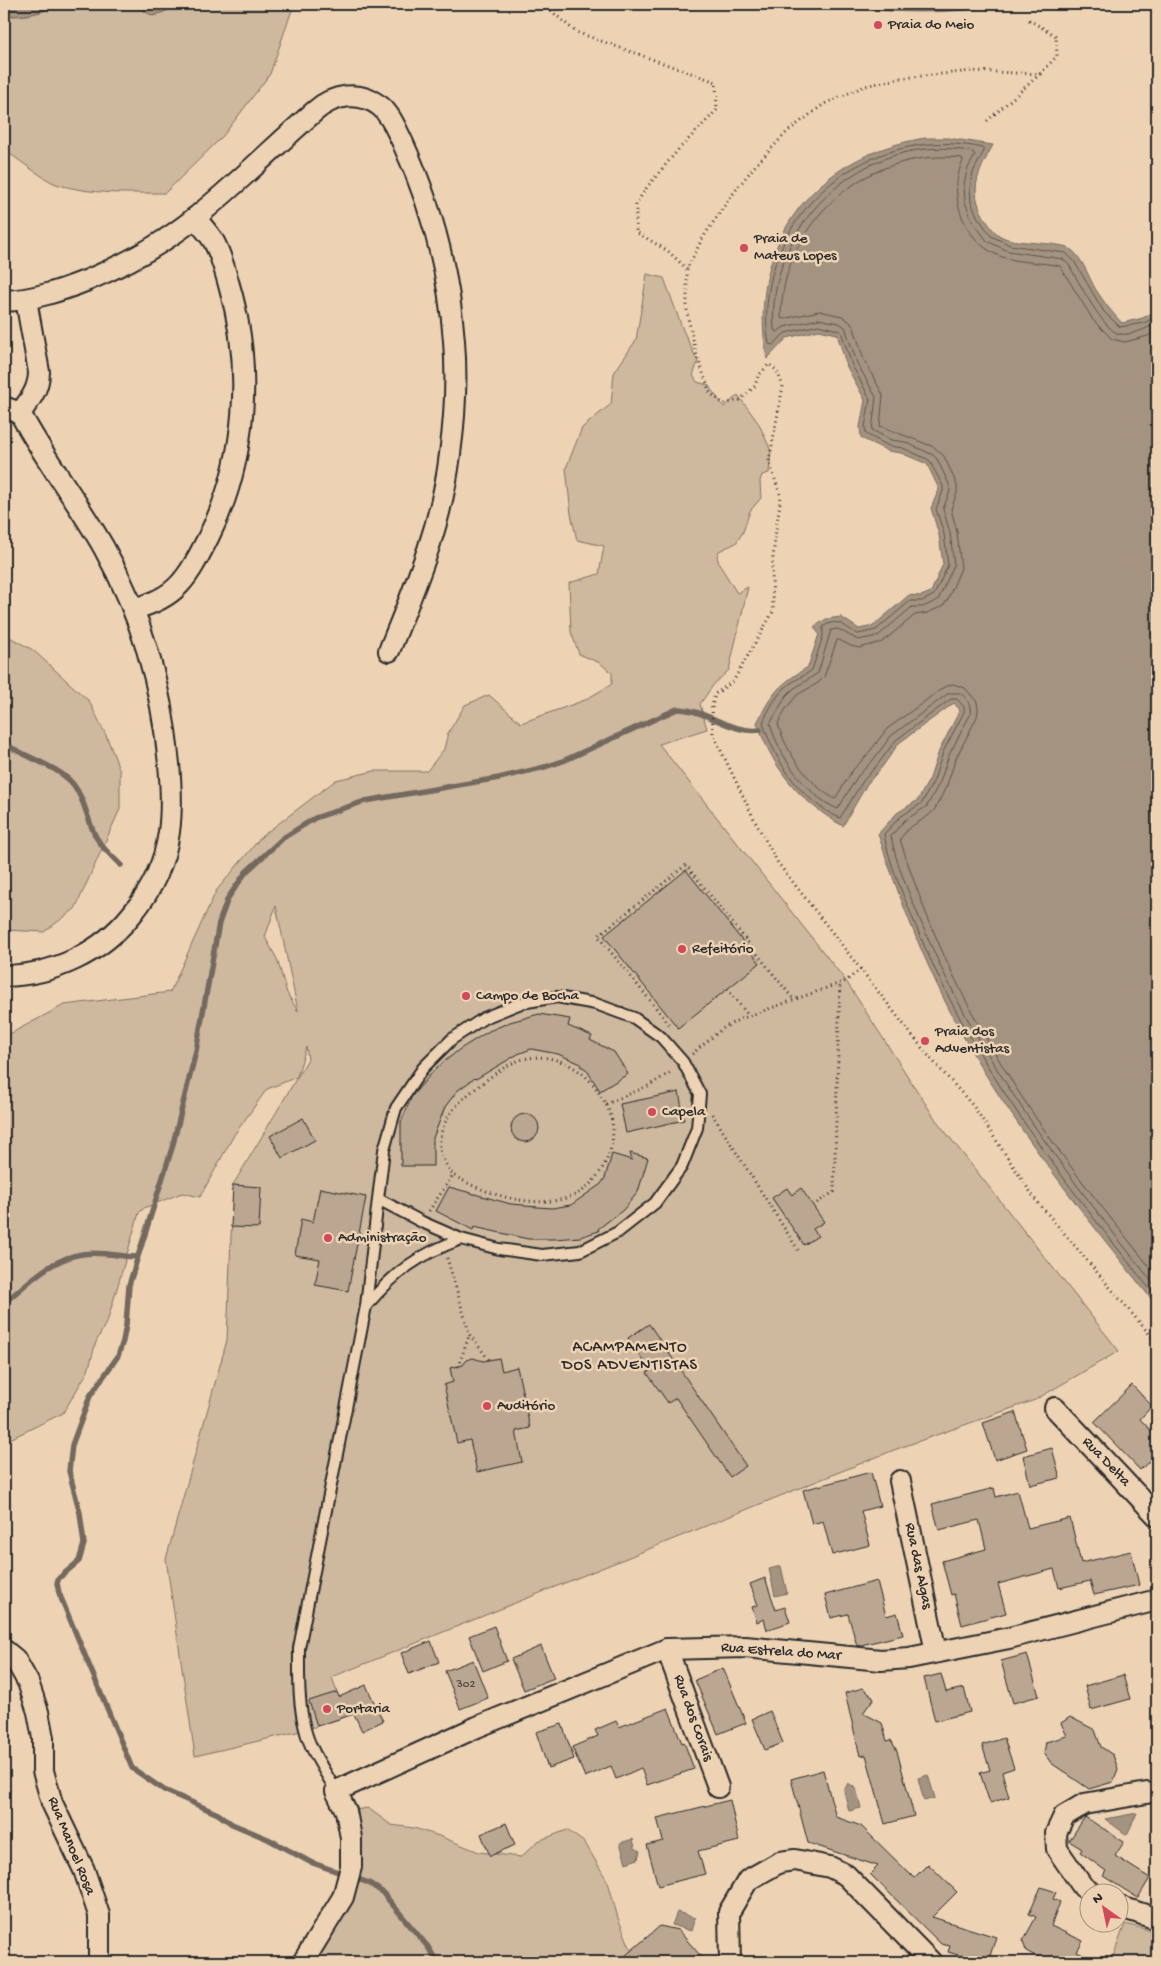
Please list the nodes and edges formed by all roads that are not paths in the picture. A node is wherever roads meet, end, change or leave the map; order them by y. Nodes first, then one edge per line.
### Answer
1 (195, 218) junction
2 (26, 300) junction
3 (4, 301) edge
4 (12, 410) edge
5 (133, 609) junction
6 (389, 651) dead end
7 (4, 976) edge
8 (378, 1199) junction
9 (461, 1239) junction
10 (366, 1306) junction
11 (1055, 1408) dead end
12 (900, 1481) dead end
13 (1157, 1516) edge
14 (1157, 1600) edge
15 (667, 1649) junction
16 (4, 1650) edge
17 (936, 1652) junction
18 (718, 1787) dead end
19 (336, 1791) junction
20 (1147, 1793) dead end
21 (1082, 1884) edge
22 (1128, 1909) edge
23 (1157, 1919) edge
24 (99, 1962) edge
25 (303, 1962) edge
26 (730, 1962) edge
27 (931, 1962) edge

1 - 2 street
1 - 5 street
1 - 6 street
2 - 3 street
2 - 4 street
4 - 5 street
5 - 7 street
8 - 9 lane
8 - 9 lane
8 - 10 lane
9 - 10 lane
10 - 19 lane
11 - 13 street, Rua Delta
12 - 17 street, Rua das Algas
14 - 17 street, Rua Estrela do Mar
15 - 17 street, Rua Estrela do Mar
15 - 18 street, Rua dos Corais
15 - 19 street, Rua Estrela do Mar
16 - 24 street, Rua Manoel Rosa
19 - 25 street
20 - 21 street
22 - 23 street
26 - 27 street

